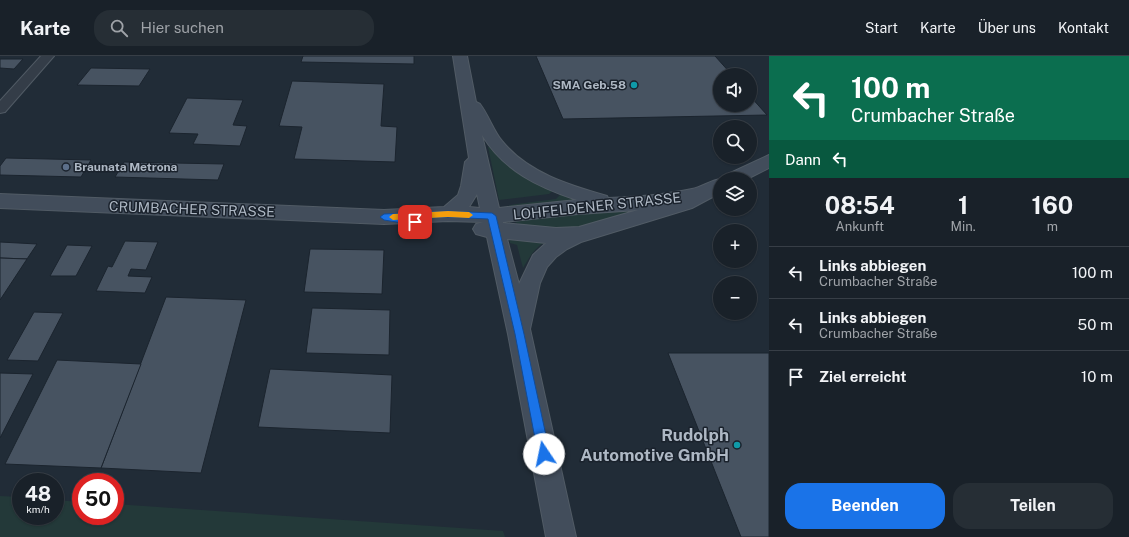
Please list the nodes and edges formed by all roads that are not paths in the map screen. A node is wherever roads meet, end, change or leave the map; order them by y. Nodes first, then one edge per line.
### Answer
1 (48, 56) edge
2 (460, 56) edge
3 (467, 92) junction
4 (0, 109) edge
5 (476, 151) junction
6 (769, 161) edge
7 (746, 172) edge
8 (713, 188) edge
9 (703, 193) junction
10 (0, 201) edge
11 (623, 204) junction
12 (448, 214) junction
13 (384, 217) junction
14 (493, 223) junction
15 (579, 235) junction
16 (520, 334) junction
17 (560, 537) edge

1 - 4 street
2 - 3 main road
3 - 5 main road
3 - 11 main road
5 - 12 main road
5 - 14 main road
6 - 7 main road
8 - 9 main road, LOHFELDENER STRASSE
9 - 11 main road, LOHFELDENER STRASSE
9 - 15 main road, LOHFELDENER STRASSE
10 - 13 main road, CRUMBACHER STRASSE
11 - 14 main road, LOHFELDENER STRASSE
12 - 13 main road, CRUMBACHER STRASSE
12 - 14 main road, CRUMBACHER STRASSE
13 - 14 main road, CRUMBACHER STRASSE
14 - 15 main road, LOHFELDENER STRASSE
14 - 16 main road
15 - 16 main road
16 - 17 main road

